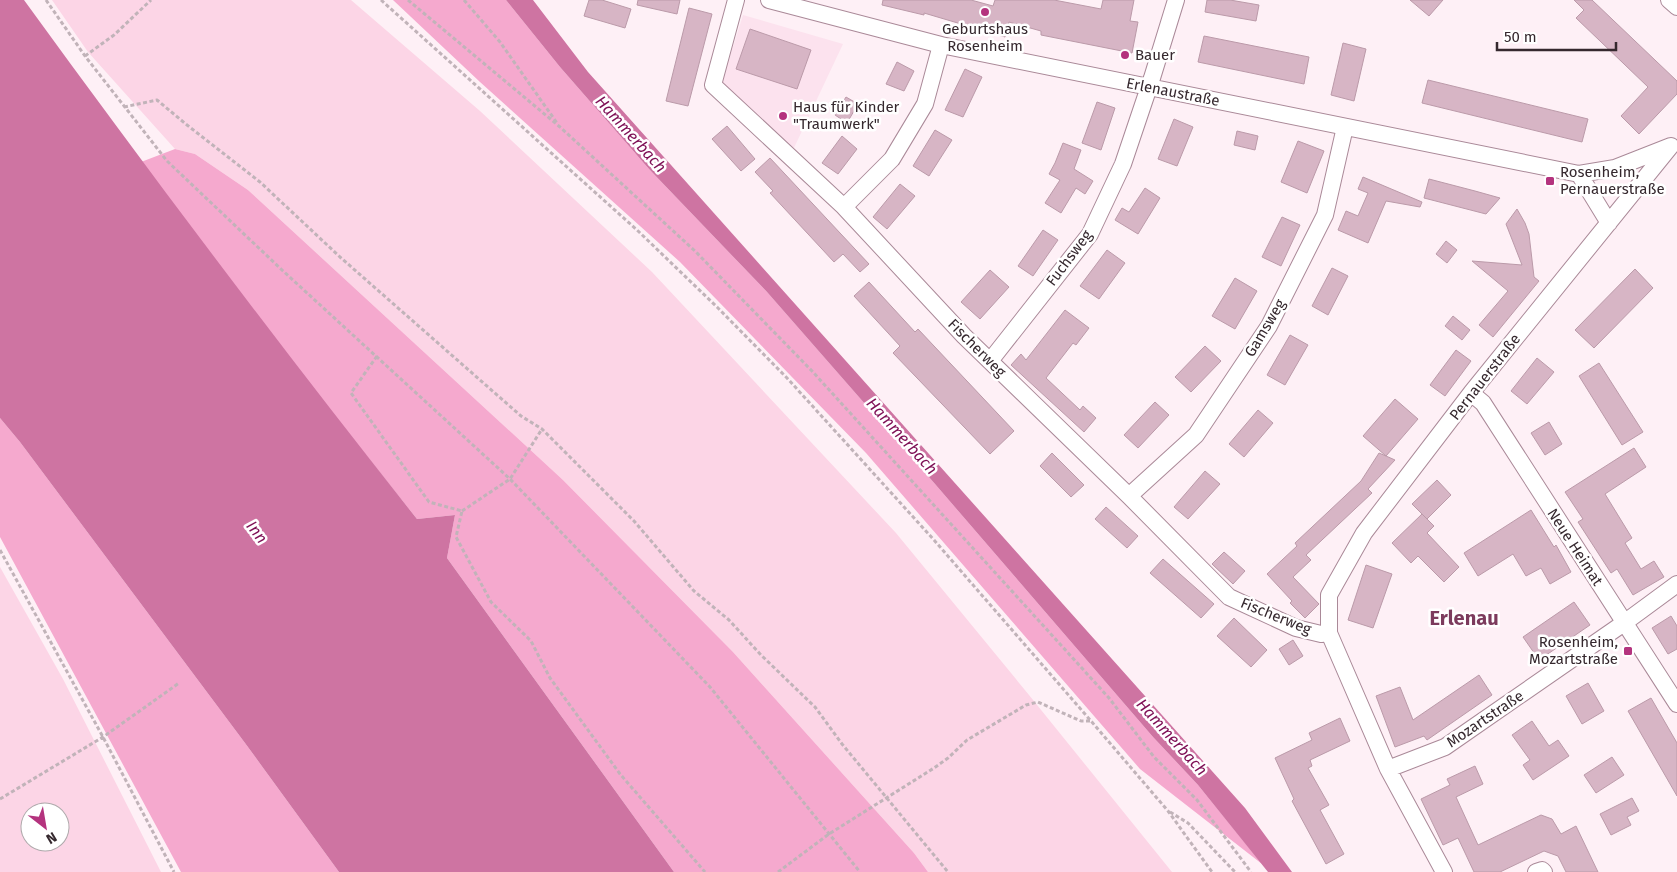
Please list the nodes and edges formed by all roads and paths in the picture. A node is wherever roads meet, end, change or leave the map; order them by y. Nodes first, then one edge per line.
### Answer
1 (46, 0) edge
2 (152, 0) edge
3 (381, 0) edge
4 (408, 0) edge
5 (464, 0) edge
6 (736, 0) edge
7 (769, 0) edge
8 (1176, 0) edge
9 (1669, 0) edge
10 (1677, 7) edge
11 (941, 46) junction
12 (85, 56) junction
13 (1149, 88) junction
14 (124, 107) junction
15 (560, 127) junction
16 (1345, 127) junction
17 (1674, 142) edge
18 (1579, 174) junction
19 (844, 206) junction
20 (1609, 222) junction
21 (376, 356) junction
22 (990, 361) junction
23 (1471, 393) junction
24 (542, 429) junction
25 (510, 479) junction
26 (1129, 496) junction
27 (462, 510) junction
28 (0, 550) edge
29 (1677, 584) edge
30 (1624, 623) junction
31 (1328, 633) junction
32 (180, 683) dead end
33 (1677, 704) edge
34 (1091, 721) junction
35 (104, 738) junction
36 (1388, 769) junction
37 (888, 798) junction
38 (0, 799) edge
39 (1168, 811) junction
40 (829, 834) junction
41 (174, 872) edge
42 (704, 872) edge
43 (778, 872) edge
44 (860, 872) edge
45 (948, 872) edge
46 (1212, 872) edge
47 (1235, 872) edge
48 (1251, 872) edge
49 (1444, 872) edge
50 (1536, 872) edge
51 (1544, 872) edge

1 - 12 path
2 - 12 path
3 - 34 path
4 - 15 path
5 - 15 path
6 - 19 street, Fischerweg
7 - 11 street, Erlenaustraße
8 - 13 street, Fuchsweg
9 - 10 street
11 - 13 street, Erlenaustraße
11 - 19 street
12 - 14 path
13 - 16 street, Erlenaustraße
13 - 22 street, Fuchsweg
14 - 21 path
14 - 24 path
15 - 48 path
16 - 18 street, Erlenaustraße
16 - 26 street, Gamsweg
17 - 18 street, Erlenaustraße
17 - 20 street, Pernauerstraße
18 - 20 street
19 - 22 street, Fischerweg
20 - 23 street, Pernauerstraße
21 - 25 path
21 - 27 path
22 - 26 street, Fischerweg
23 - 30 street, Neue Heimat
23 - 31 street, Pernauerstraße
24 - 25 path
24 - 37 path
25 - 27 path
25 - 40 path
26 - 31 street, Fischerweg
27 - 42 path
28 - 35 path
29 - 30 street, Mozartstraße
30 - 33 street, Neue Heimat
30 - 36 street, Mozartstraße
31 - 36 street
32 - 35 path
34 - 37 path
34 - 39 path
35 - 38 path
35 - 41 path
36 - 49 street
37 - 40 path
37 - 45 path
39 - 46 path
39 - 47 path
40 - 43 path
40 - 44 path
50 - 51 street

